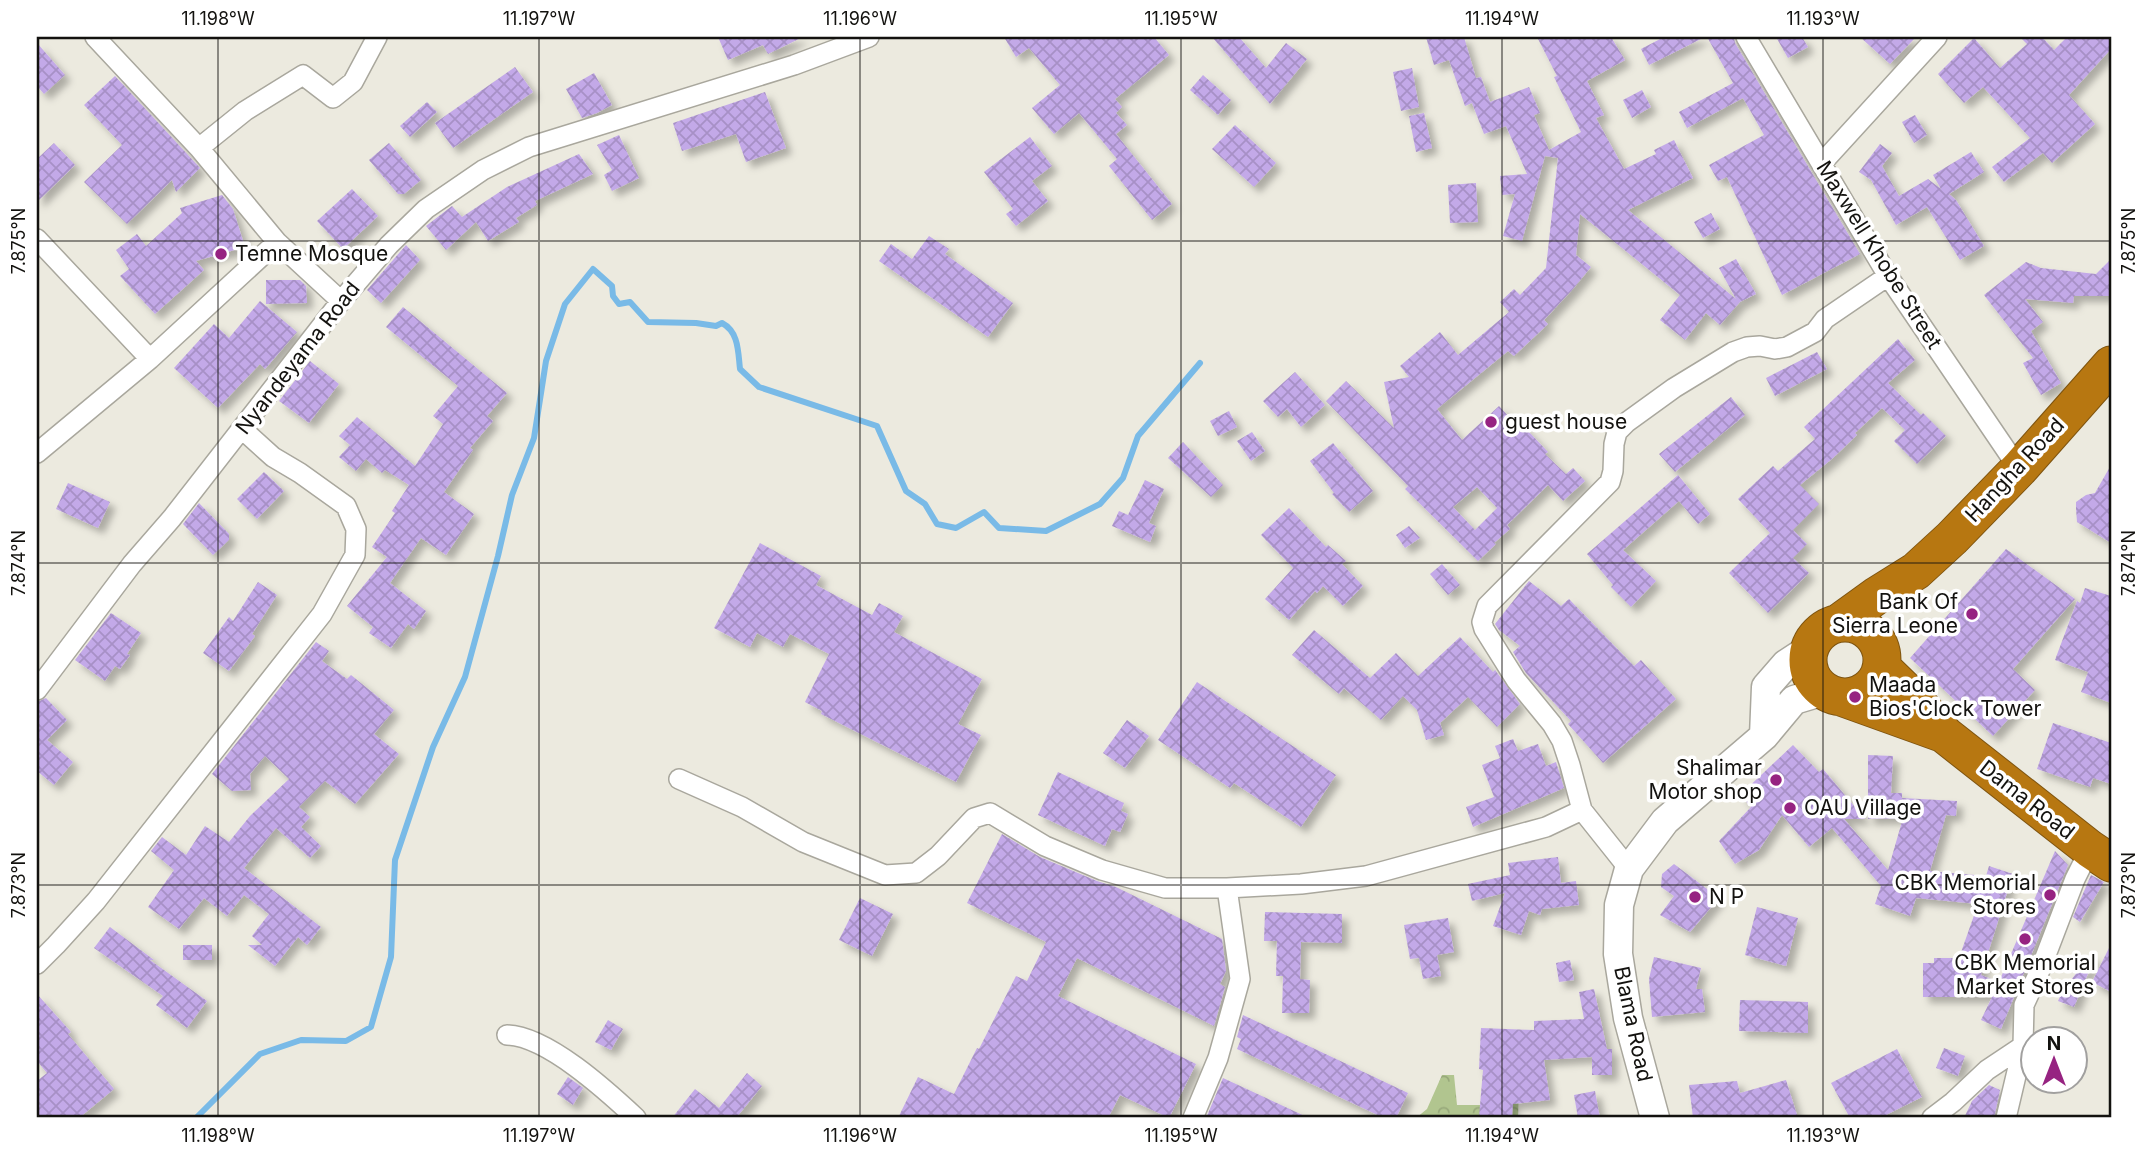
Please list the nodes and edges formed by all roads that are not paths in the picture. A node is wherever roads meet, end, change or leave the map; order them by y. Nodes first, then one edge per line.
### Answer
1 (95, 37) edge
2 (377, 37) edge
3 (869, 37) edge
4 (1746, 37) edge
5 (1937, 37) edge
6 (199, 148) junction
7 (1822, 163) junction
8 (37, 240) edge
9 (277, 242) junction
10 (1888, 276) junction
11 (341, 301) junction
12 (150, 359) junction
13 (2111, 365) edge
14 (242, 429) junction
15 (37, 453) edge
16 (2018, 469) junction
17 (1916, 571) junction
18 (1840, 622) junction
19 (1809, 649) junction
20 (1882, 657) junction
21 (37, 690) edge
22 (1833, 694) junction
23 (1945, 735) junction
24 (1764, 736) junction
25 (679, 779) dead end
26 (1582, 810) junction
27 (2101, 856) edge
28 (1629, 870) junction
29 (1227, 888) junction
30 (37, 964) edge
31 (2023, 1026) edge
32 (507, 1035) dead end
33 (2018, 1049) edge
34 (2018, 1067) edge
35 (636, 1118) edge
36 (1193, 1118) edge
37 (1655, 1118) edge
38 (1932, 1118) edge
39 (2006, 1118) edge

1 - 6 street
2 - 6 street
3 - 11 street, Nyandeyama Road
4 - 7 street, Maxwell Khobe Street
5 - 7 street
6 - 9 street
7 - 10 street, Maxwell Khobe Street
8 - 12 street
9 - 11 street
9 - 12 street
10 - 16 street, Maxwell Khobe Street
10 - 26 street
11 - 14 street, Nyandeyama Road
12 - 15 street
13 - 16 highway, Hangha Road
14 - 21 street, Nyandeyama Road
14 - 30 street
16 - 17 highway, Hangha Road
17 - 18 highway, Hangha Road
17 - 20 highway, Hangha Road
18 - 19 highway
18 - 20 highway
19 - 22 highway
19 - 24 street
20 - 22 highway
20 - 23 highway
22 - 23 highway
22 - 24 street, Blama Road
23 - 27 highway, Dama Road
24 - 28 street, Blama Road
25 - 29 street
26 - 28 street
26 - 29 street
27 - 31 street
28 - 37 street, Blama Road
29 - 36 street
32 - 35 street
33 - 38 street
34 - 39 street

